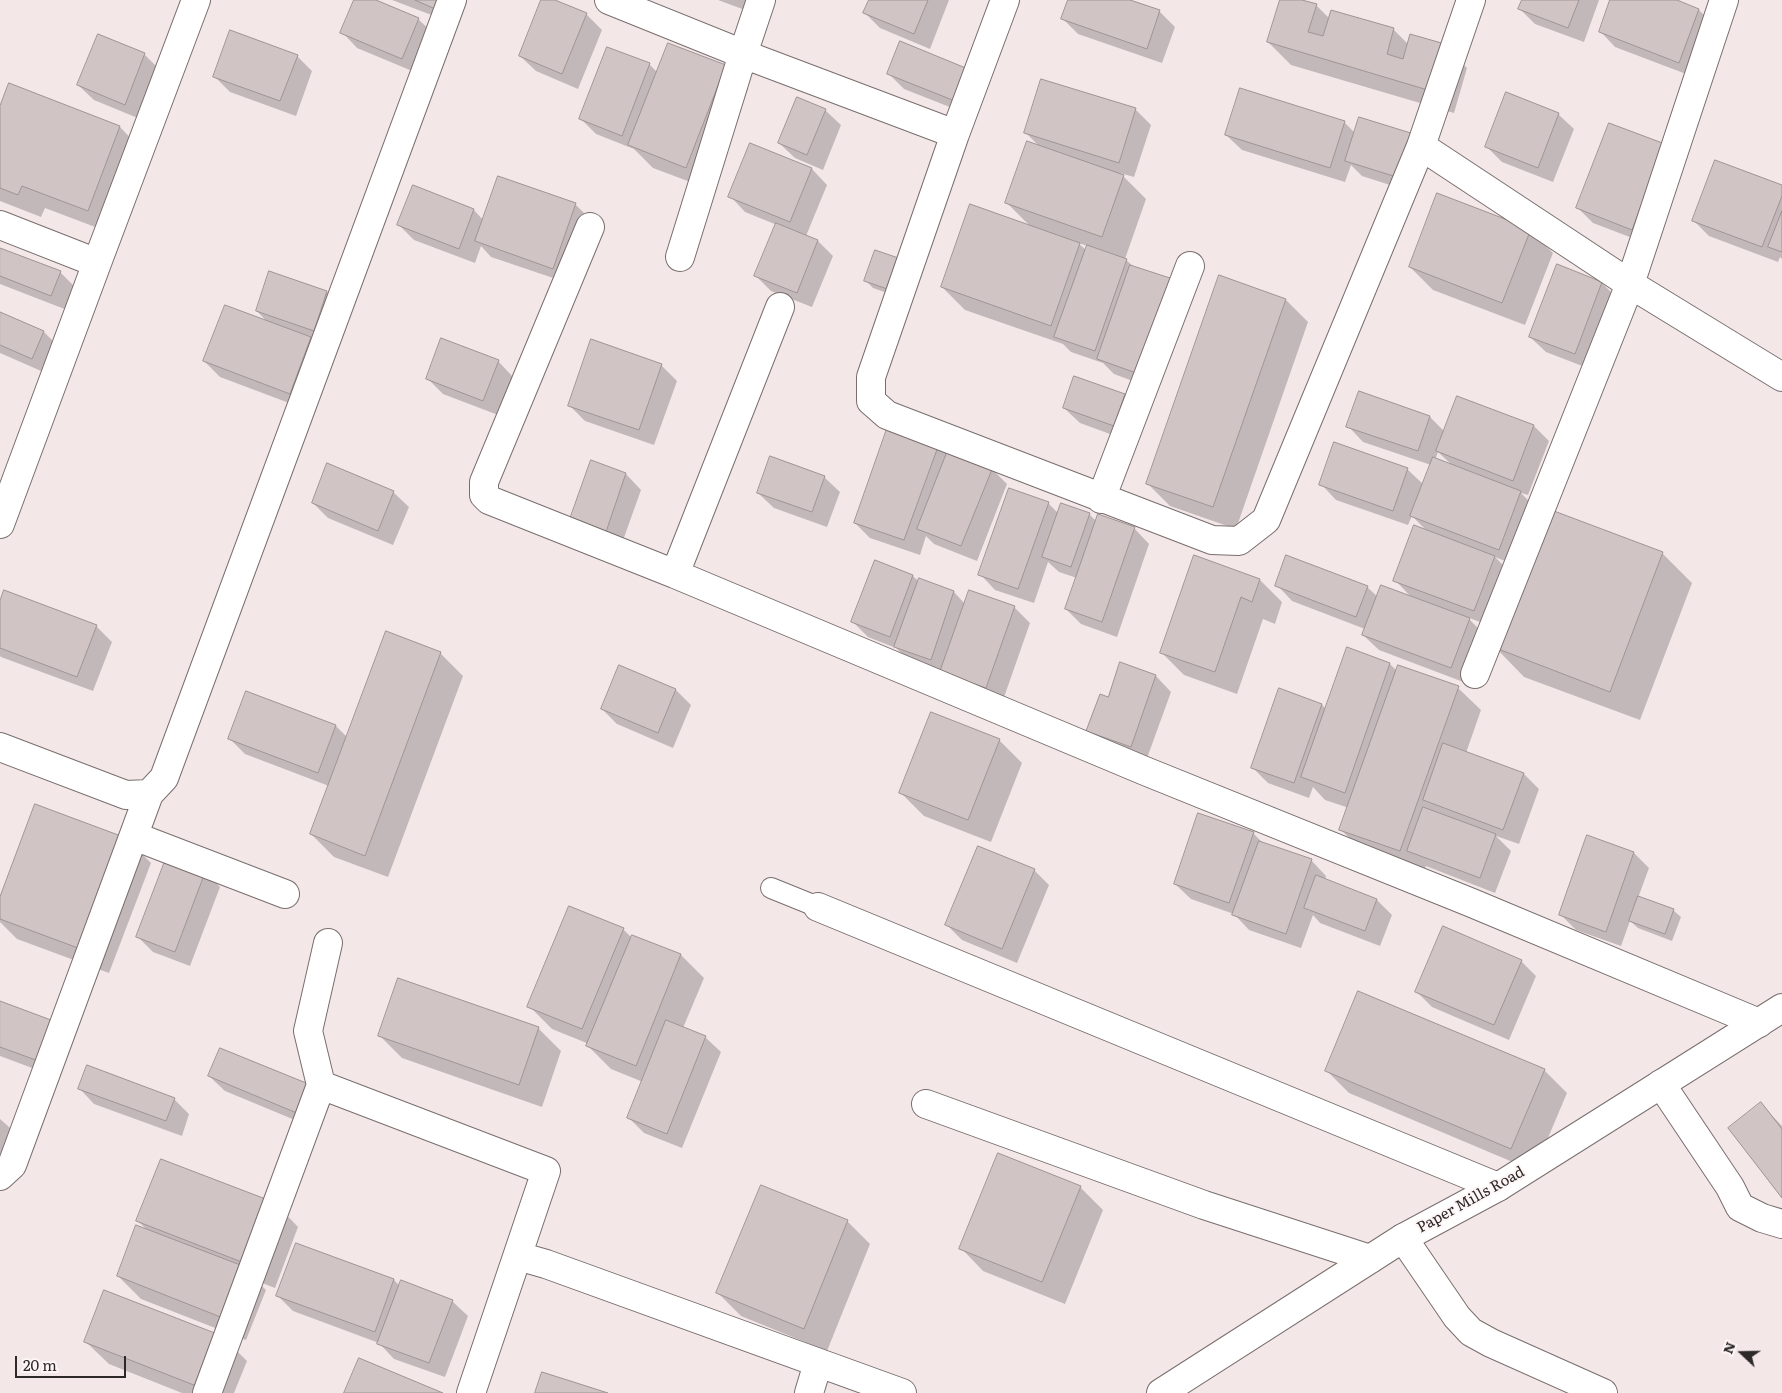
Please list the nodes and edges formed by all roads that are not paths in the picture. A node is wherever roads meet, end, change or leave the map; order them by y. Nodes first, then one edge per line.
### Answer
1 (196, 0) edge
2 (452, 0) edge
3 (609, 0) edge
4 (761, 0) edge
5 (1005, 0) edge
6 (1471, 0) edge
7 (1724, 0) edge
8 (742, 54) junction
9 (955, 134) junction
10 (1421, 146) junction
11 (0, 225) edge
12 (590, 227) dead end
13 (680, 257) dead end
14 (97, 263) junction
15 (1190, 266) dead end
16 (1630, 284) junction
17 (780, 307) dead end
18 (1782, 377) edge
19 (7, 485) edge
20 (1101, 499) junction
21 (0, 524) edge
22 (675, 574) junction
23 (1475, 674) dead end
24 (0, 747) edge
25 (149, 794) junction
26 (134, 836) junction
27 (771, 888) dead end
28 (285, 894) dead end
29 (818, 907) joint
30 (328, 943) dead end
31 (1782, 1008) edge
32 (1759, 1023) junction
33 (1662, 1084) junction
34 (320, 1085) junction
35 (926, 1104) dead end
36 (0, 1176) edge
37 (1498, 1187) junction
38 (1782, 1224) edge
39 (1403, 1238) junction
40 (518, 1256) junction
41 (1370, 1259) junction
42 (818, 1363) junction
43 (206, 1393) edge
44 (471, 1393) edge
45 (809, 1393) edge
46 (902, 1393) edge
47 (1162, 1393) edge
48 (1603, 1393) edge

1 - 14 street
2 - 25 street
3 - 8 street
4 - 8 street
5 - 9 street
6 - 10 street
7 - 16 street
8 - 9 street
8 - 13 street
9 - 20 street
10 - 16 street
10 - 20 street
11 - 14 street
12 - 22 street
14 - 19 street
15 - 20 street
16 - 18 street
16 - 23 street
17 - 22 street
19 - 21 street
22 - 32 street
24 - 25 street
25 - 26 street
26 - 28 street
26 - 36 street
27 - 29 lane
29 - 37 street
30 - 34 street
31 - 32 street, Paper Mills Road
32 - 33 street, Paper Mills Road
33 - 37 street, Paper Mills Road
33 - 38 street
34 - 40 street
34 - 43 street
35 - 41 street
37 - 39 street, Paper Mills Road
39 - 41 street, Paper Mills Road
39 - 48 street
40 - 42 street
40 - 44 street
41 - 47 street, Paper Mills Road
42 - 45 street
42 - 46 street

